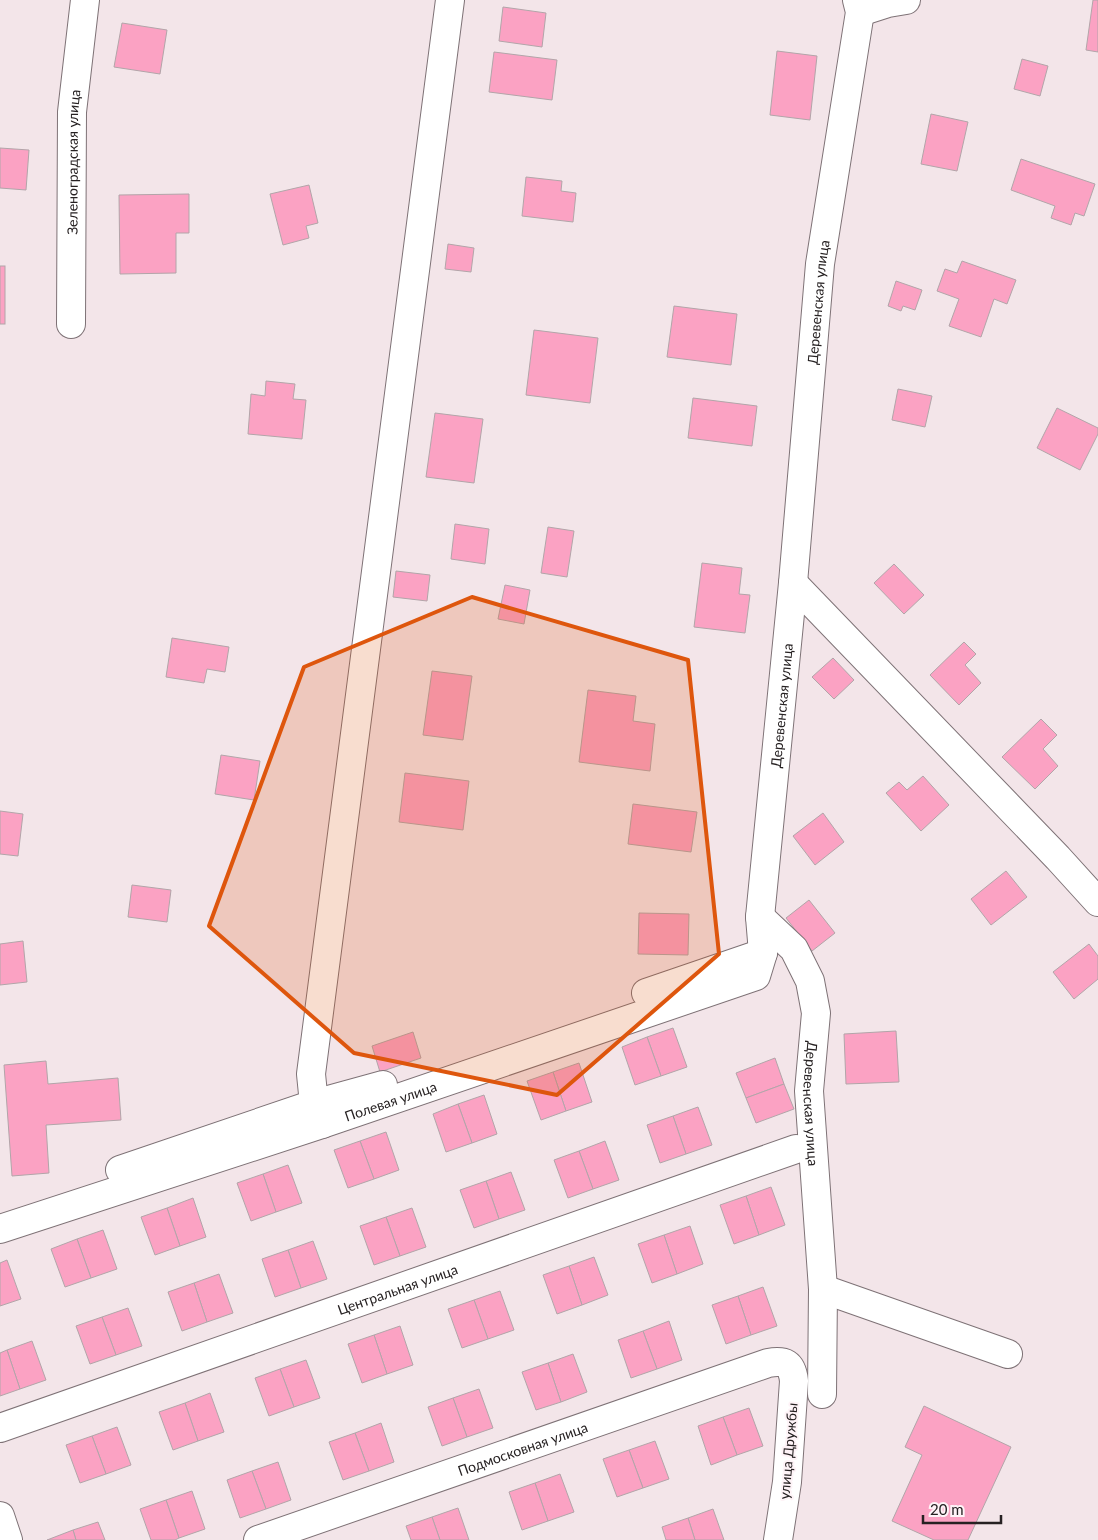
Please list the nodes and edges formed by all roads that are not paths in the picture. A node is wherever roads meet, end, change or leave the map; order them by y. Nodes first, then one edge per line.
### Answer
1 (85, 0) edge
2 (450, 0) edge
3 (906, 0) edge
4 (858, 6) edge
5 (71, 324) dead end
6 (793, 583) junction
7 (1098, 902) edge
8 (760, 916) junction
9 (318, 1114) junction
10 (796, 1149) dead end
11 (0, 1211) edge
12 (0, 1229) edge
13 (823, 1289) junction
14 (1008, 1354) dead end
15 (787, 1364) joint
16 (822, 1394) dead end
17 (0, 1428) edge
18 (0, 1516) edge
19 (8, 1540) edge
20 (258, 1540) edge
21 (778, 1540) edge

1 - 5 street, Зеленоградская улица
2 - 9 street
3 - 4 street
4 - 6 street, Деревенская улица
6 - 7 street
6 - 8 street, Деревенская улица
8 - 9 street
8 - 13 street, Деревенская улица
9 - 11 street
9 - 12 street
10 - 17 street, Центральная улица
13 - 14 street
13 - 16 street, Деревенская улица
15 - 20 street, Подмосковная улица
15 - 21 street, улица Дружбы
18 - 19 street

